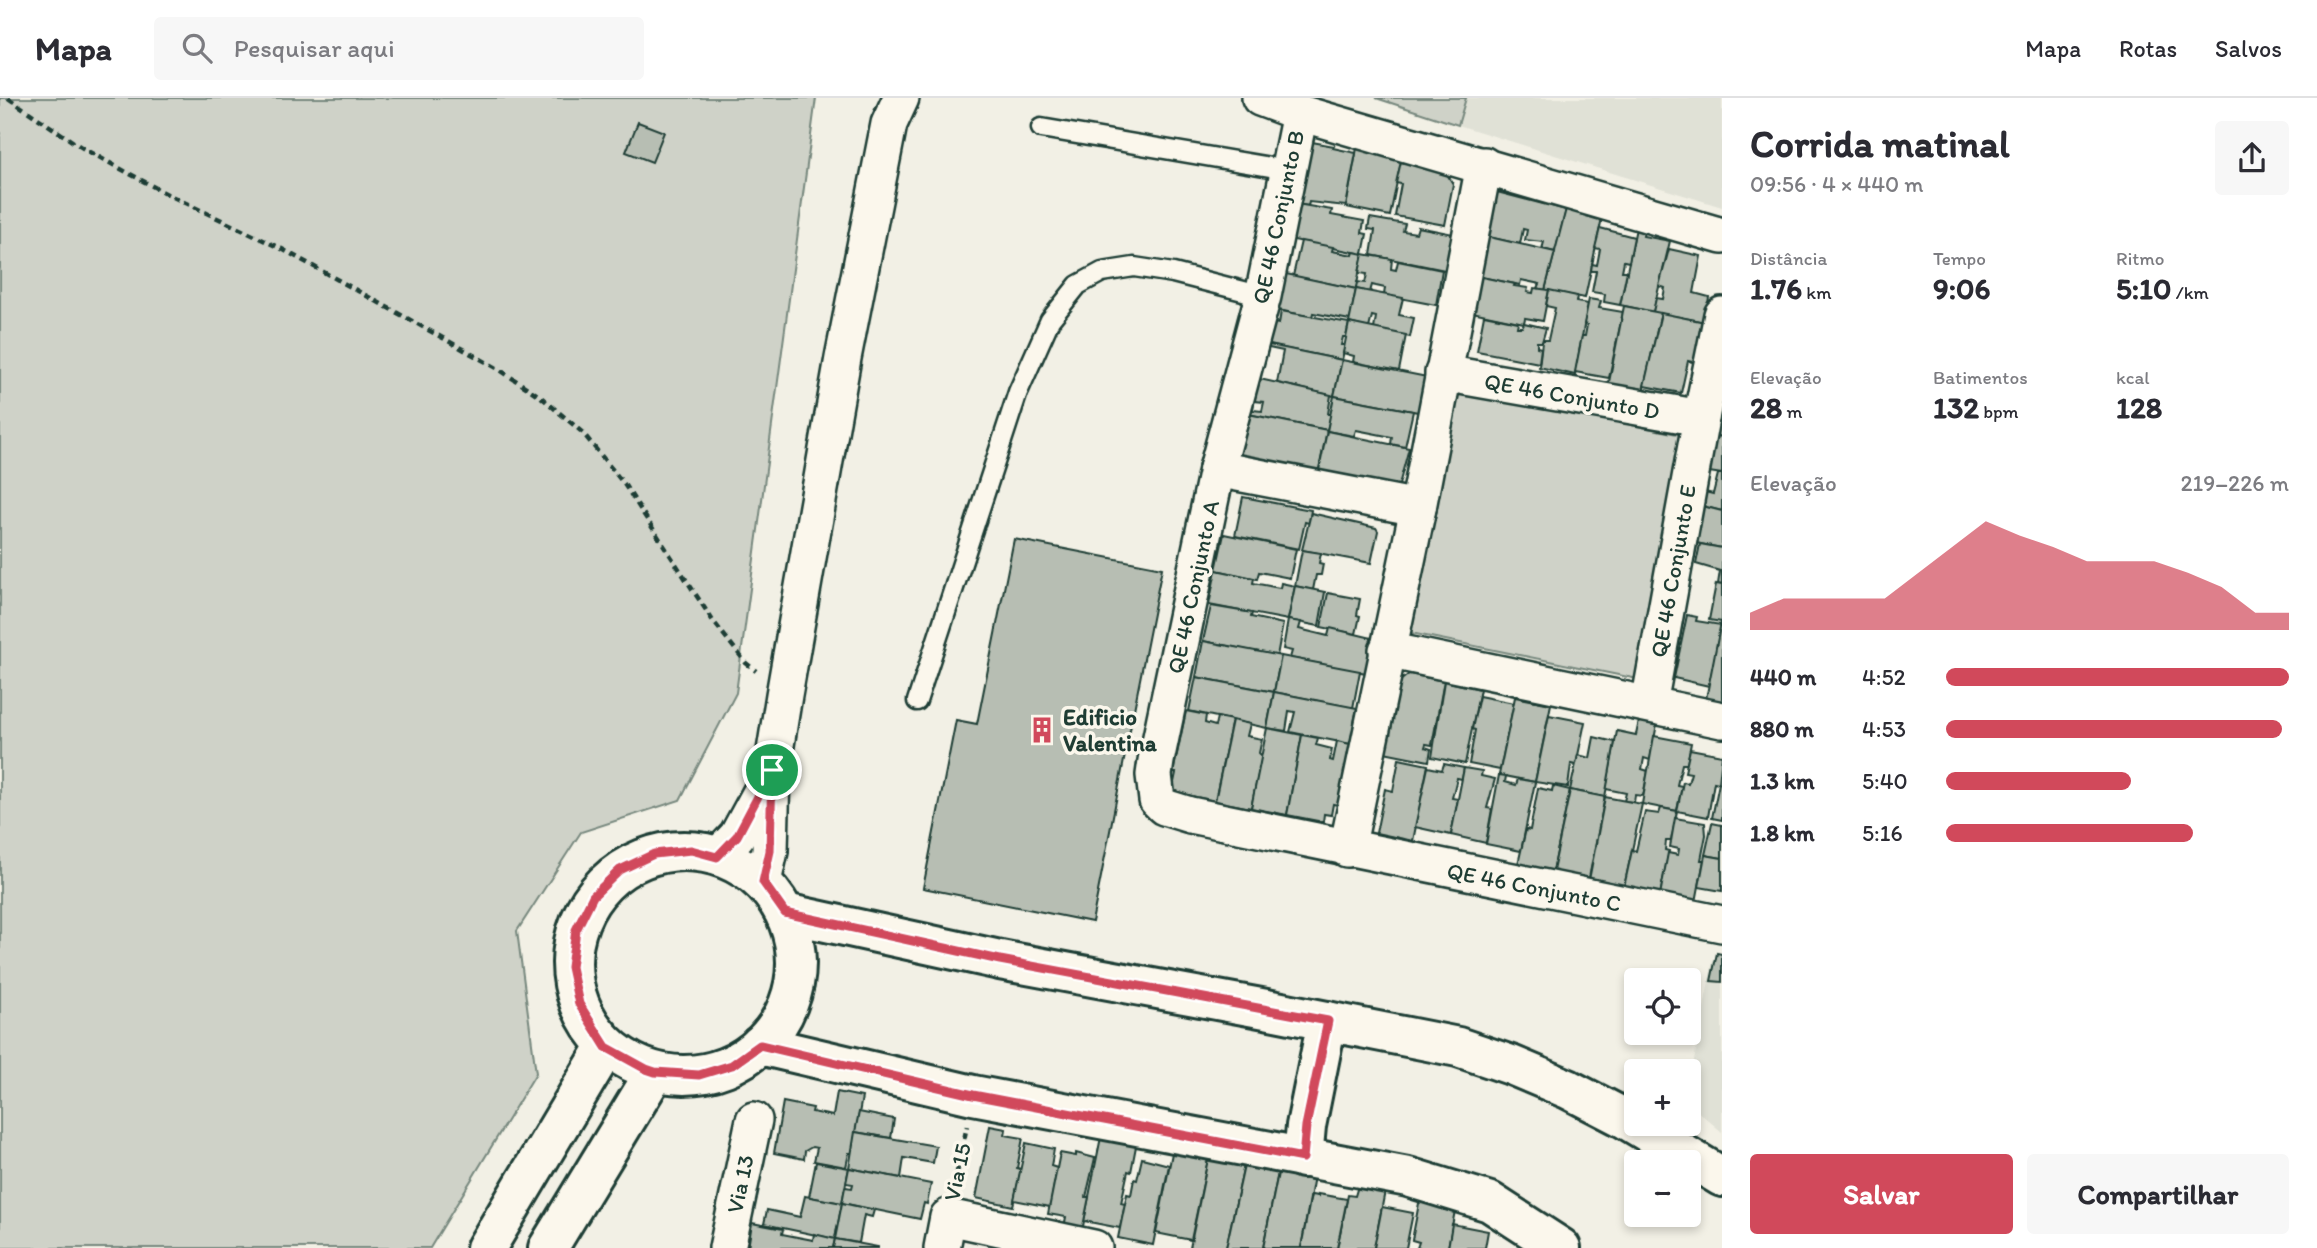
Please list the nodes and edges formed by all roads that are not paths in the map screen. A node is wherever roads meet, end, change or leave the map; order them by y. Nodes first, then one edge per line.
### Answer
1 (901, 98) edge
2 (1261, 98) edge
3 (1300, 113) junction
4 (1041, 128) dead end
5 (1484, 165) junction
6 (1288, 170) junction
7 (1722, 236) edge
8 (1263, 296) junction
9 (1722, 315) edge
10 (1443, 373) junction
11 (1701, 418) junction
12 (1217, 469) junction
13 (1418, 508) junction
14 (1387, 650) junction
15 (917, 701) dead end
16 (1649, 704) junction
17 (1722, 720) edge
18 (772, 770) junction
19 (1347, 849) junction
20 (717, 857) junction
21 (763, 882) junction
22 (785, 913) junction
23 (1722, 924) edge
24 (1328, 1021) junction
25 (760, 1045) junction
26 (606, 1047) junction
27 (655, 1072) junction
28 (754, 1120) dead end
29 (1303, 1158) junction
30 (1722, 1177) edge
31 (945, 1233) edge
32 (1546, 1243) edge
33 (486, 1248) edge
34 (548, 1248) edge
35 (727, 1248) edge
36 (1094, 1248) edge

1 - 18 street
2 - 3 street
3 - 5 street, QE 46 Conjunto B
3 - 6 street, QE 46 Conjunto B
4 - 6 lane
5 - 7 street
5 - 10 street
6 - 8 street, QE 46 Conjunto B
8 - 12 street, QE 46 Conjunto B
8 - 15 lane
9 - 11 street, QE 46 Conjunto E
10 - 11 street, QE 46 Conjunto D
10 - 13 street
11 - 16 street, QE 46 Conjunto E
12 - 13 street
12 - 19 street, QE 46 Conjunto A
13 - 14 street
14 - 16 street
14 - 19 street
16 - 17 street
18 - 20 street
18 - 21 street
19 - 23 street, QE 46 Conjunto C
20 - 21 street
20 - 26 street
21 - 22 street
22 - 24 street
22 - 25 street
24 - 29 street
24 - 30 street
25 - 27 street
25 - 29 street
26 - 27 street
26 - 33 street
27 - 34 street
28 - 35 street, Via 13
29 - 32 street
31 - 36 street

